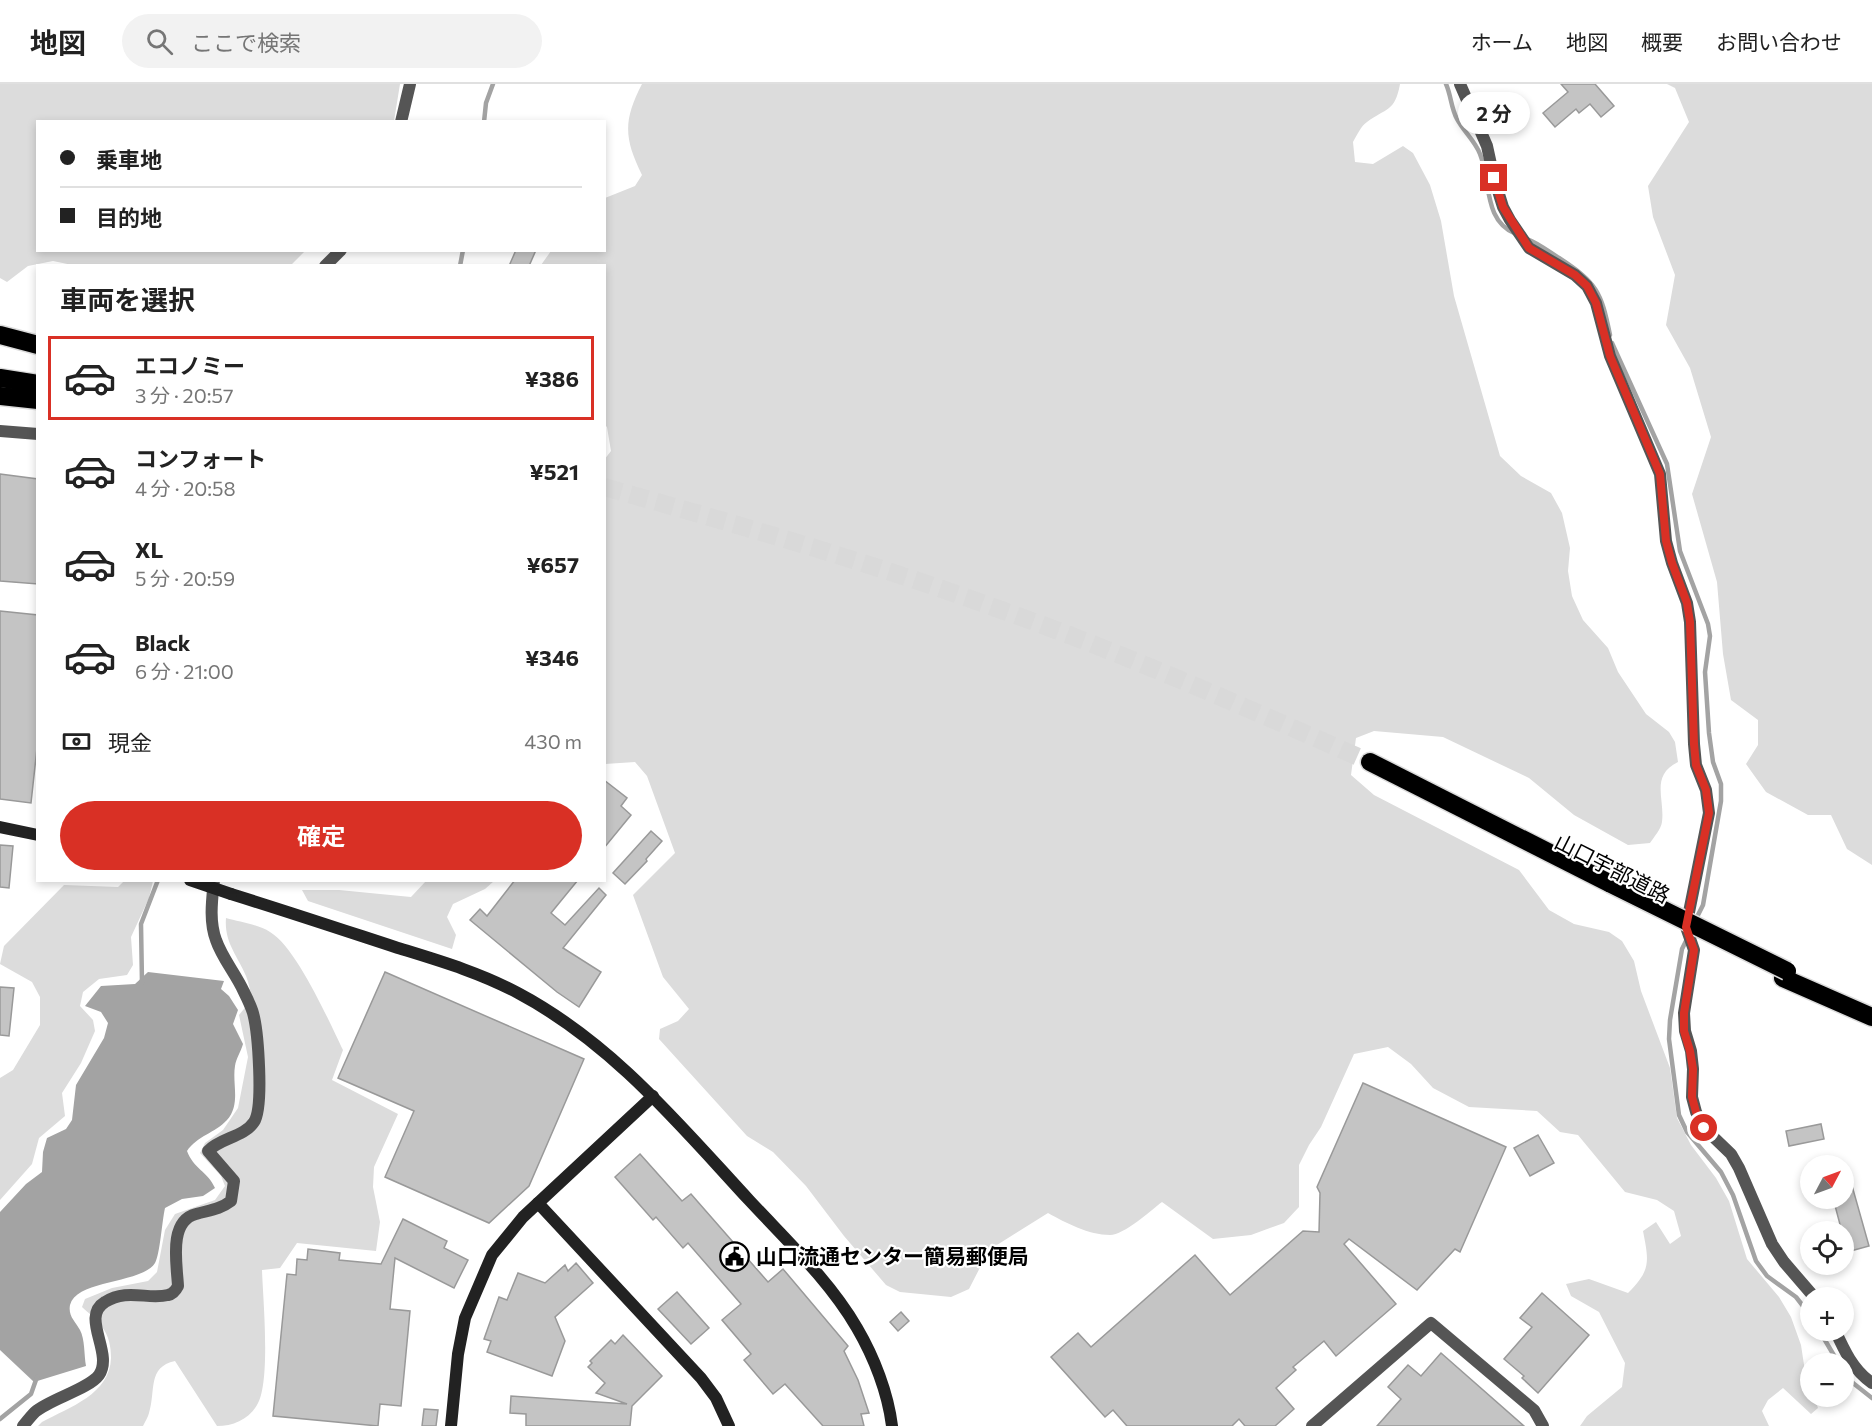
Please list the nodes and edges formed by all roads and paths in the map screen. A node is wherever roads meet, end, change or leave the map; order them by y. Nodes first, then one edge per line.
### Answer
1 (410, 84) edge
2 (1460, 84) edge
3 (402, 120) edge
4 (339, 252) edge
5 (327, 264) edge
6 (0, 335) edge
7 (36, 344) edge
8 (0, 368) edge
9 (36, 374) edge
10 (0, 378) edge
11 (36, 384) edge
12 (0, 396) edge
13 (36, 400) edge
14 (0, 431) edge
15 (36, 434) edge
16 (1368, 766) tunnel mouth
17 (0, 827) edge
18 (36, 835) edge
19 (196, 882) edge
20 (214, 882) edge
21 (1785, 975) junction
22 (1872, 1006) edge
23 (1872, 1017) edge
24 (653, 1096) junction
25 (538, 1203) junction
26 (1806, 1287) edge
27 (1840, 1341) edge
28 (1872, 1383) edge
29 (23, 1426) edge
30 (451, 1426) edge
31 (729, 1426) edge
32 (892, 1426) edge
33 (1312, 1426) edge
34 (1543, 1426) edge

1 - 3 street
2 - 26 street
4 - 5 street
6 - 7 highway
8 - 9 highway
10 - 11 highway
12 - 13 highway
14 - 15 street
16 - 21 highway, 山口宇部道路
17 - 18 street
19 - 24 street, bridge
20 - 29 street
21 - 22 highway, 山口宇部道路
21 - 23 highway, 山口宇部道路
24 - 25 street
24 - 32 street
25 - 30 street
25 - 31 street
27 - 28 street
33 - 34 street

